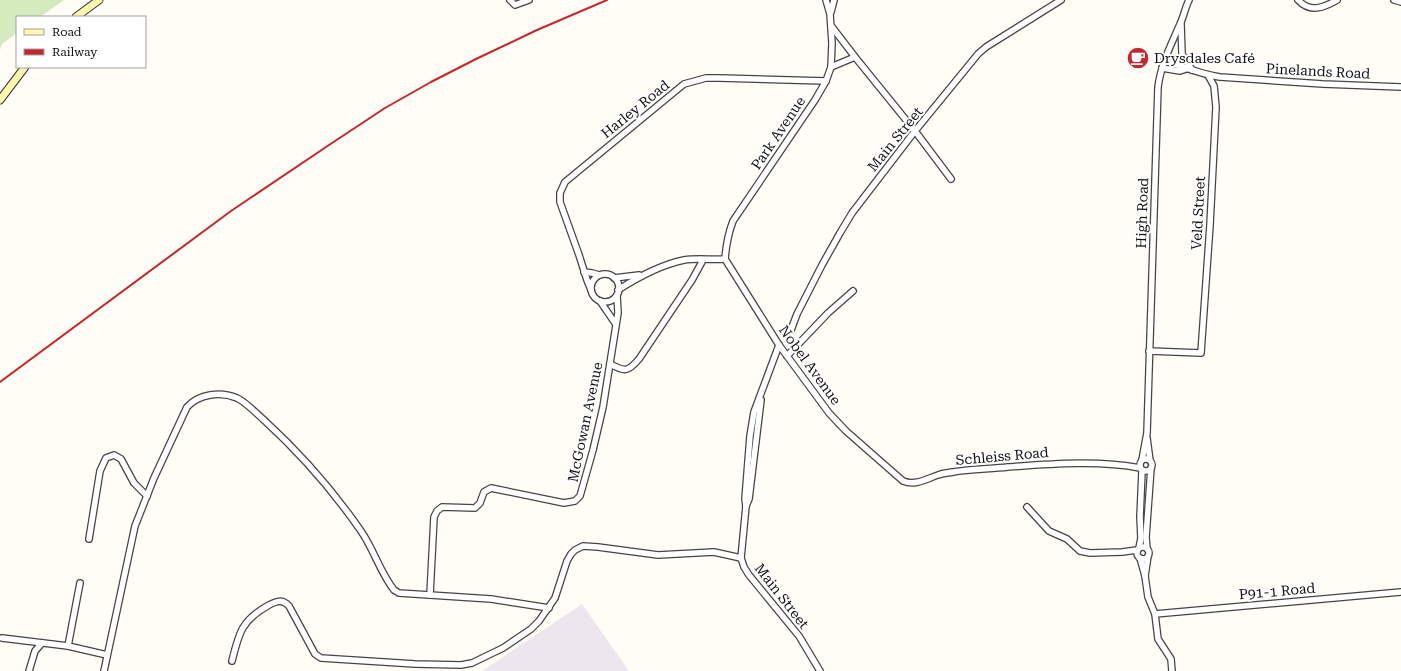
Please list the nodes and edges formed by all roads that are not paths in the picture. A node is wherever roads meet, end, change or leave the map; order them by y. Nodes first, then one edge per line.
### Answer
1 (99, 0) edge
2 (510, 0) edge
3 (529, 0) edge
4 (826, 0) edge
5 (834, 0) edge
6 (1061, 0) edge
7 (1298, 0) edge
8 (1337, 0) edge
9 (1394, 0) edge
10 (1186, 2) edge
11 (1401, 2) edge
12 (830, 14) junction
13 (77, 16) edge
14 (1181, 22) junction
15 (832, 27) junction
16 (855, 57) junction
17 (1164, 60) junction
18 (831, 67) junction
19 (24, 68) edge
20 (1162, 68) junction
21 (1189, 70) junction
22 (1208, 76) junction
23 (826, 81) junction
24 (1401, 87) edge
25 (0, 100) edge
26 (916, 131) junction
27 (950, 179) dead end
28 (725, 259) junction
29 (703, 260) junction
30 (584, 272) junction
31 (599, 275) junction
32 (641, 275) junction
33 (614, 278) junction
34 (591, 290) junction
35 (853, 291) dead end
36 (617, 293) junction
37 (600, 301) junction
38 (618, 303) junction
39 (606, 309) junction
40 (615, 323) junction
41 (791, 330) dead end
42 (779, 345) junction
43 (1149, 351) junction
44 (787, 356) junction
45 (610, 364) junction
46 (1146, 434) junction
47 (1150, 461) junction
48 (1141, 465) junction
49 (1151, 468) junction
50 (892, 472) joint
51 (147, 496) junction
52 (1026, 507) dead end
53 (89, 539) dead end
54 (1138, 549) junction
55 (1147, 549) junction
56 (1122, 552) junction
57 (1148, 556) junction
58 (1138, 557) junction
59 (741, 558) junction
60 (1145, 576) junction
61 (80, 583) dead end
62 (1401, 592) edge
63 (430, 595) junction
64 (549, 608) junction
65 (1155, 614) junction
66 (2, 638) dead end
67 (42, 643) junction
68 (68, 646) junction
69 (107, 655) junction
70 (232, 661) dead end
71 (29, 671) edge
72 (104, 671) edge
73 (820, 671) edge
74 (1172, 671) edge

1 - 13 main road
2 - 3 street
4 - 12 street, Park Avenue
5 - 12 street, Park Avenue
6 - 26 street, Main Street
7 - 8 street
9 - 11 street
10 - 14 street, High Road
12 - 15 street, Park Avenue
14 - 17 street, High Road
14 - 21 street
15 - 16 street
15 - 18 street, Park Avenue
16 - 18 street
16 - 26 street
17 - 20 street, High Road
17 - 21 street, Pinelands Road
18 - 23 street, Park Avenue
19 - 25 main road
20 - 21 street
20 - 43 street, High Road
21 - 22 street, Pinelands Road
22 - 24 street, Pinelands Road
22 - 43 street, Veld Street
23 - 28 street, Park Avenue
23 - 30 street, Harley Road
26 - 27 street
26 - 41 street, Main Street
28 - 29 street
28 - 42 street, Nobel Avenue
29 - 32 street
29 - 45 street
30 - 31 street
30 - 34 street, Harley Road
31 - 33 street
31 - 34 street
32 - 33 street
32 - 36 street
33 - 36 street
34 - 37 street
35 - 44 street
36 - 37 street
36 - 38 street
37 - 39 street
38 - 39 street
38 - 40 street, McGowan Avenue
39 - 40 street
40 - 45 street, McGowan Avenue
42 - 44 street, Nobel Avenue
42 - 59 street, Main Street
43 - 46 street, High Road
44 - 50 street, Nobel Avenue
45 - 63 street, McGowan Avenue
46 - 47 street, High Road
46 - 48 street, High Road
47 - 48 street, Schleiss Road
47 - 49 street, High Road
48 - 49 street
48 - 50 street, Schleiss Road
48 - 54 street, High Road
49 - 55 street
51 - 53 street
51 - 63 street
51 - 69 street
52 - 56 street
54 - 55 street
54 - 56 street
54 - 58 street
55 - 57 street
56 - 58 street
57 - 58 street
57 - 60 street
58 - 60 street
59 - 64 street
59 - 73 street, Main Street
60 - 65 street
61 - 68 street
62 - 65 street, P91-1 Road
63 - 64 street
64 - 70 street
65 - 74 street
66 - 67 street
67 - 68 street
67 - 71 street
68 - 69 street
69 - 72 street

